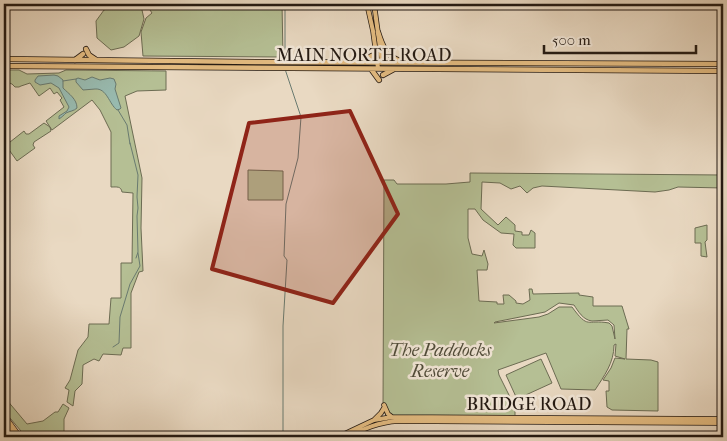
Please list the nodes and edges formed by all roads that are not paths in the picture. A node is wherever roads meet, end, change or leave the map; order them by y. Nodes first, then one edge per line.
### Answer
1 (367, 4) edge
2 (374, 4) edge
3 (378, 32) junction
4 (86, 49) dead end
5 (83, 54) dead end
6 (376, 54) junction
7 (4, 59) edge
8 (73, 60) junction
9 (85, 60) junction
10 (98, 60) junction
11 (239, 62) junction
12 (258, 62) junction
13 (359, 62) junction
14 (380, 62) junction
15 (406, 63) junction
16 (722, 63) edge
17 (4, 66) edge
18 (74, 66) junction
19 (101, 66) junction
20 (246, 68) junction
21 (370, 68) junction
22 (378, 68) junction
23 (395, 69) junction
24 (723, 71) edge
25 (383, 75) dead end
26 (379, 80) dead end
27 (4, 415) edge
28 (392, 417) junction
29 (450, 419) junction
30 (374, 420) junction
31 (4, 421) edge
32 (723, 421) edge
33 (16, 437) edge
34 (20, 437) edge
35 (338, 437) edge
36 (346, 437) edge

1 - 6 main road
2 - 3 main road
3 - 14 main road
3 - 15 highway
4 - 10 highway
5 - 8 highway
6 - 13 highway
6 - 14 main road
7 - 8 highway, MAIN NORTH ROAD
8 - 9 highway, MAIN NORTH ROAD
9 - 10 highway, MAIN NORTH ROAD
9 - 18 highway
9 - 19 highway
10 - 11 highway, MAIN NORTH ROAD
11 - 12 highway, MAIN NORTH ROAD
11 - 20 highway
12 - 13 highway, MAIN NORTH ROAD
12 - 20 highway
13 - 14 highway, MAIN NORTH ROAD
14 - 15 highway, MAIN NORTH ROAD
14 - 22 main road
15 - 16 highway, MAIN NORTH ROAD
17 - 18 highway, MAIN NORTH ROAD
18 - 19 highway, MAIN NORTH ROAD
19 - 20 highway, MAIN NORTH ROAD
20 - 21 highway, MAIN NORTH ROAD
21 - 22 highway, MAIN NORTH ROAD
21 - 26 highway
22 - 23 highway, MAIN NORTH ROAD
23 - 24 highway, MAIN NORTH ROAD
23 - 25 highway
27 - 34 main road
28 - 29 main road, BRIDGE ROAD
28 - 30 main road, BRIDGE ROAD
28 - 30 main road
29 - 32 main road, BRIDGE ROAD
29 - 36 main road, BRIDGE ROAD
30 - 35 main road, BRIDGE ROAD
31 - 33 main road

